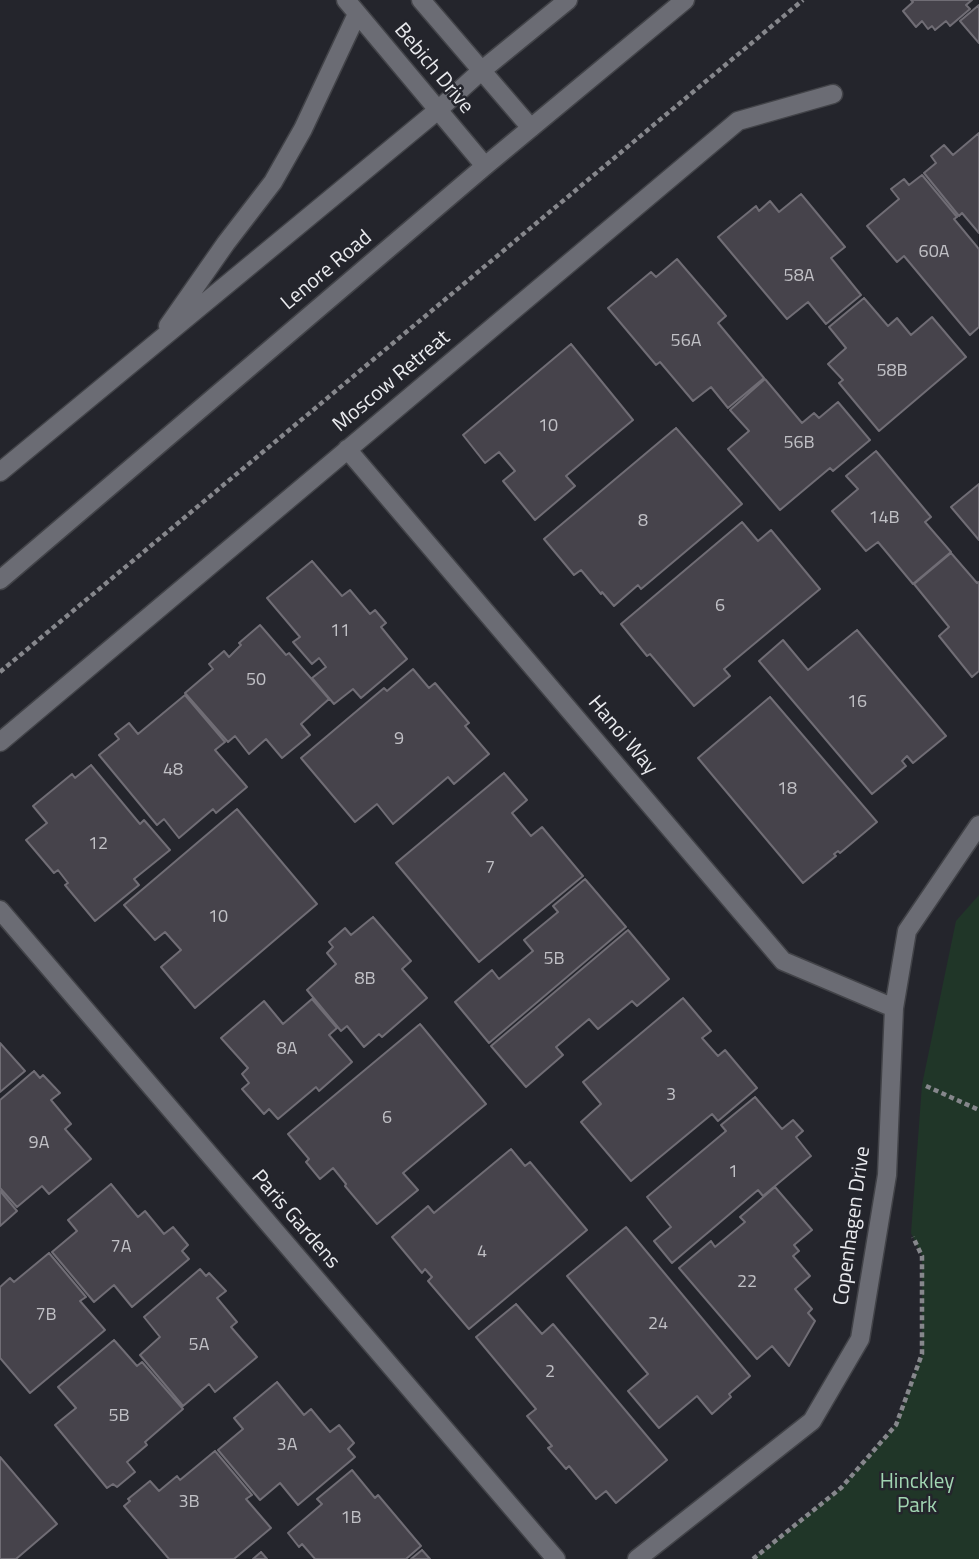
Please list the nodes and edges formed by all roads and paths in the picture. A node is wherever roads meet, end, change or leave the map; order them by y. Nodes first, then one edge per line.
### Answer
1 (421, 0) edge
2 (568, 0) edge
3 (685, 0) edge
4 (803, 0) edge
5 (352, 7) edge
6 (481, 71) junction
7 (833, 94) dead end
8 (438, 110) junction
9 (531, 128) junction
10 (485, 166) junction
11 (154, 346) junction
12 (347, 449) junction
13 (0, 472) edge
14 (0, 580) edge
15 (0, 672) edge
16 (0, 742) edge
17 (979, 825) edge
18 (0, 910) edge
19 (894, 1008) junction
20 (922, 1084) dead end
21 (979, 1110) edge
22 (556, 1559) edge
23 (637, 1559) edge

1 - 6 street, Bebich Drive
2 - 6 street
3 - 9 street, Lenore Road
4 - 15 path
5 - 8 street, Bebich Drive
5 - 11 street
6 - 8 street
6 - 9 street, Bebich Drive
7 - 12 street, Moscow Retreat
8 - 10 street, Bebich Drive
8 - 11 street
9 - 10 street, Lenore Road
10 - 14 street, Lenore Road
11 - 13 street
12 - 16 street, Moscow Retreat
12 - 19 street, Hanoi Way
17 - 19 street, Copenhagen Drive
18 - 22 street, Paris Gardens
19 - 23 street, Copenhagen Drive
20 - 21 path

